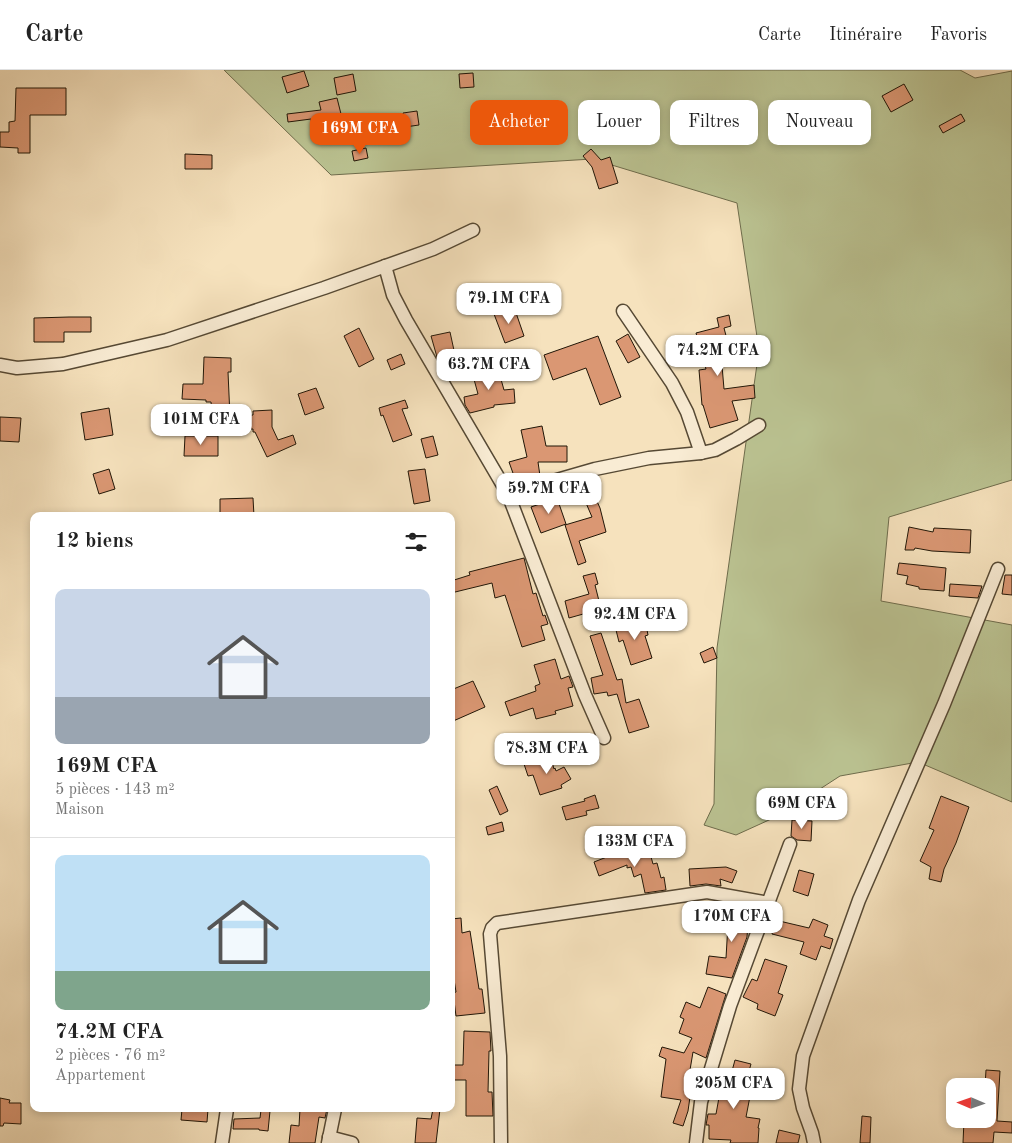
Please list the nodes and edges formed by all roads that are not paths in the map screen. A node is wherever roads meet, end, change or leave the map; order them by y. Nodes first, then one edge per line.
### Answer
1 (473, 230) dead end
2 (385, 266) junction
3 (623, 311) dead end
4 (0, 365) edge
5 (759, 425) dead end
6 (701, 453) junction
7 (508, 494) junction
8 (998, 569) dead end
9 (604, 738) dead end
10 (790, 844) dead end
11 (769, 903) junction
12 (227, 1112) edge
13 (334, 1112) edge
14 (328, 1140) edge
15 (222, 1143) edge
16 (352, 1143) edge
17 (501, 1143) edge
18 (696, 1143) edge
19 (814, 1143) edge

1 - 2 street
2 - 4 street
2 - 7 street
3 - 6 street
5 - 6 street
6 - 7 street
7 - 9 street
8 - 19 street
10 - 11 street
11 - 17 street
11 - 18 street
12 - 15 street
13 - 14 street
14 - 16 street

